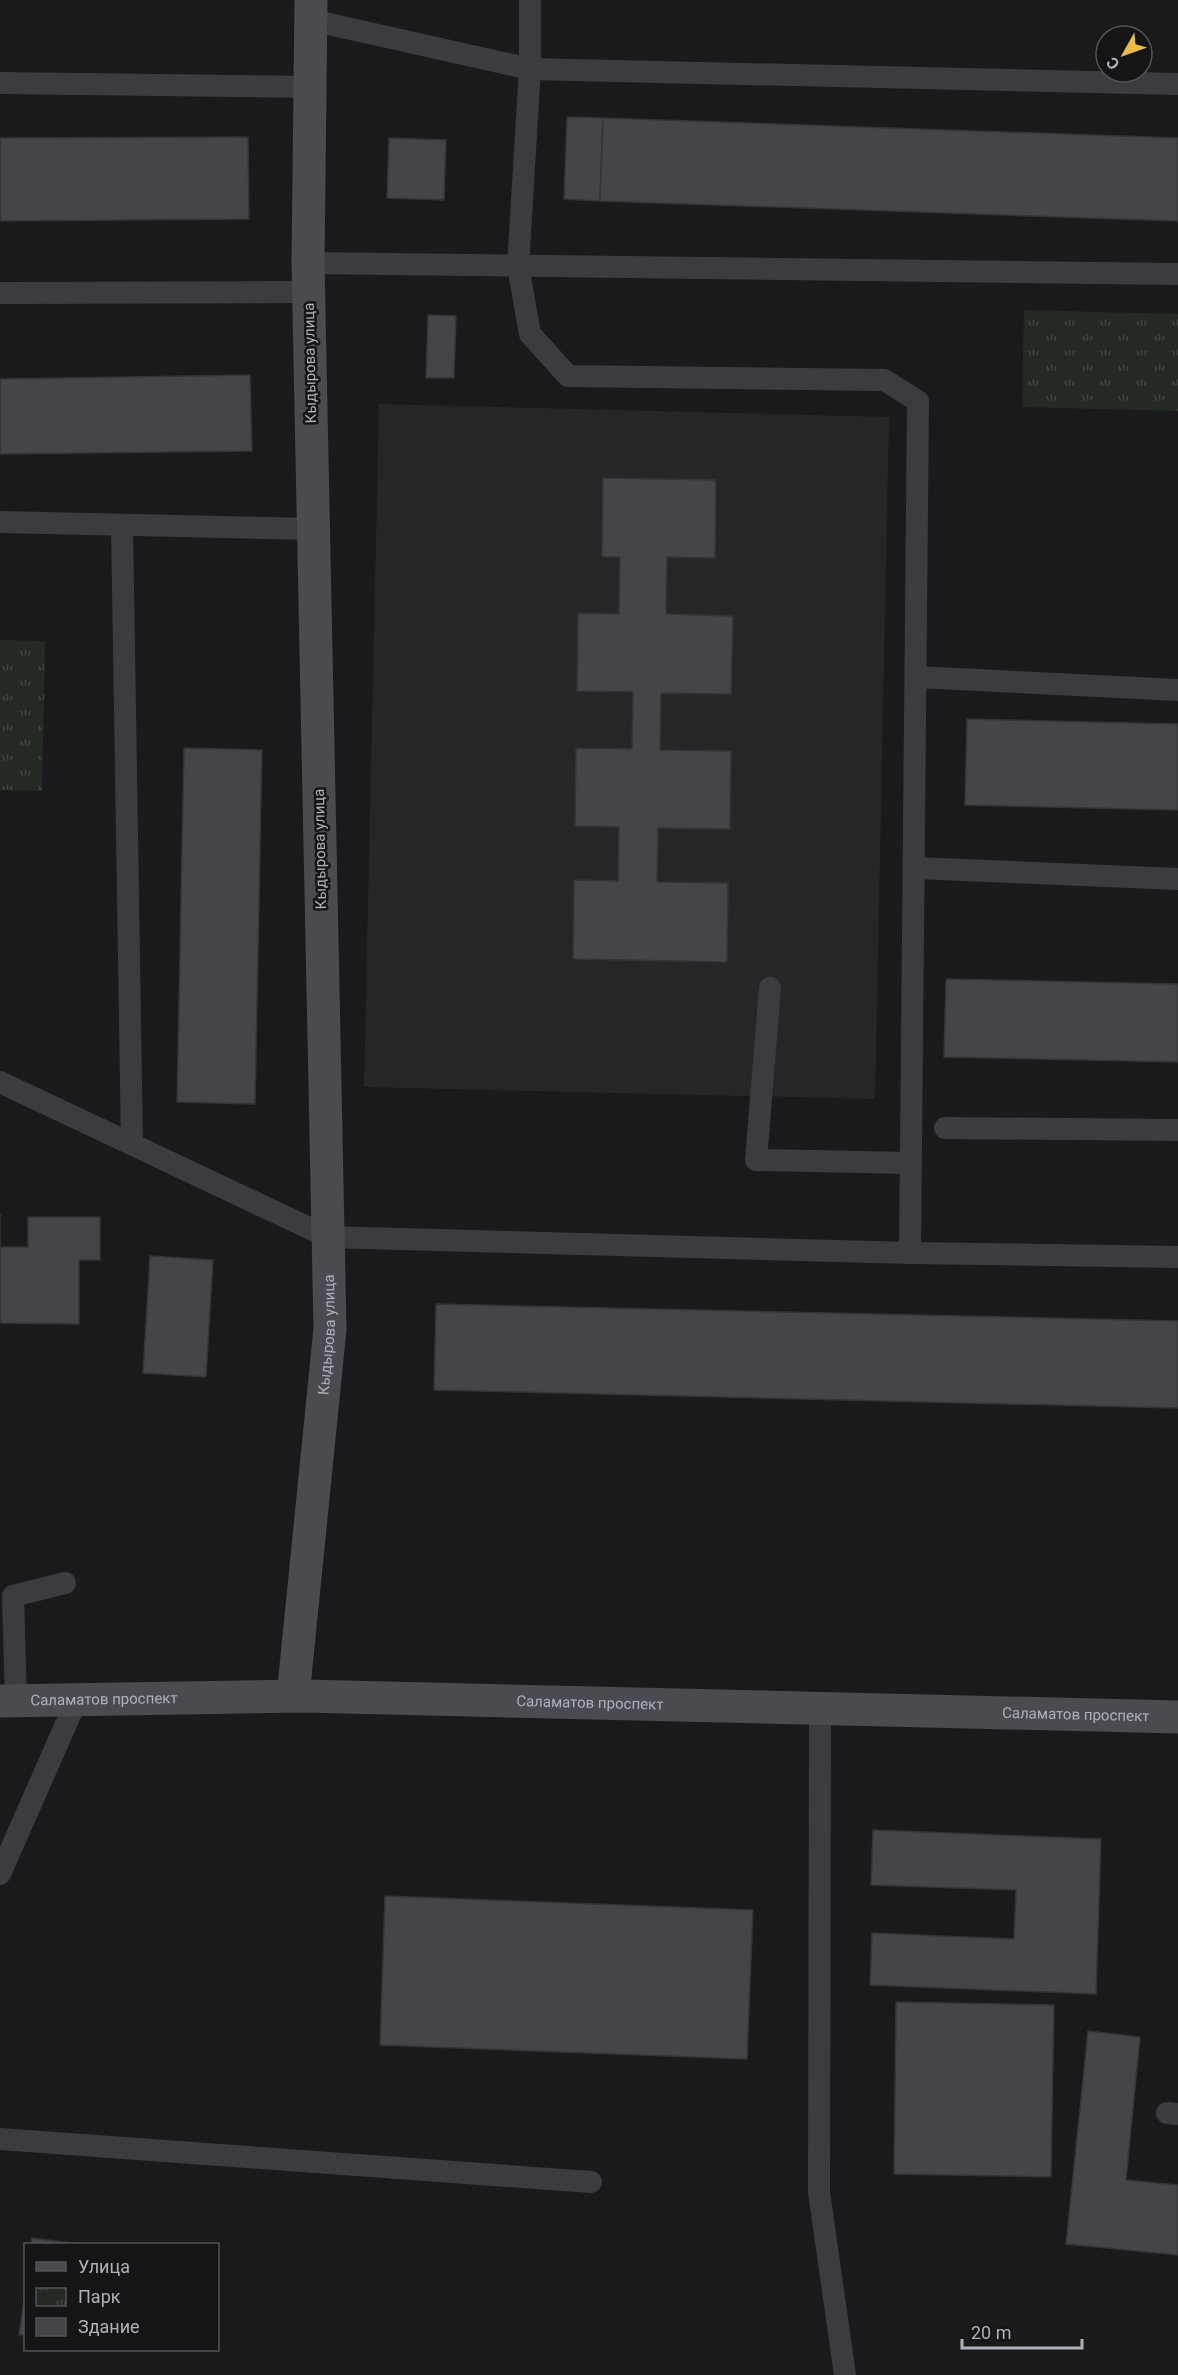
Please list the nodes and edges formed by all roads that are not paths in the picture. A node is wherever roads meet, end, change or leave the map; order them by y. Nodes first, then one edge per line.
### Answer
1 (530, 0) edge
2 (311, 10) edge
3 (530, 69) junction
4 (0, 83) edge
5 (1178, 84) edge
6 (311, 87) junction
7 (518, 266) junction
8 (1178, 274) edge
9 (308, 277) junction
10 (0, 293) edge
11 (0, 522) edge
12 (122, 525) junction
13 (314, 529) junction
14 (915, 677) junction
15 (1178, 690) edge
16 (914, 868) junction
17 (1178, 879) edge
18 (770, 988) dead end
19 (0, 1082) edge
20 (945, 1128) dead end
21 (1178, 1130) edge
22 (132, 1144) junction
23 (911, 1163) junction
24 (328, 1238) junction
25 (910, 1253) junction
26 (1178, 1257) edge
27 (65, 1583) dead end
28 (293, 1696) junction
29 (77, 1699) junction
30 (8, 1700) edge
31 (820, 1708) junction
32 (1178, 1717) edge
33 (0, 1874) edge
34 (0, 2139) edge
35 (591, 2182) dead end
36 (845, 2375) edge

1 - 3 lane
2 - 3 lane
2 - 6 street, Кыдырова улица
3 - 5 lane
3 - 7 lane
4 - 6 lane
6 - 9 street, Кыдырова улица
7 - 8 lane
7 - 9 lane
7 - 14 lane
9 - 10 lane
9 - 13 street, Кыдырова улица
11 - 12 lane
12 - 13 lane
12 - 22 lane
13 - 24 street, Кыдырова улица
14 - 15 lane
14 - 16 lane
16 - 17 lane
16 - 23 lane
18 - 23 lane
19 - 22 lane
20 - 21 lane
22 - 24 lane
23 - 25 lane
24 - 25 lane
24 - 28 street, Кыдырова улица
25 - 26 lane
27 - 30 lane
28 - 29 street, Саламатов проспект
28 - 31 street, Саламатов проспект
29 - 30 street, Саламатов проспект
29 - 33 lane
31 - 32 street, Саламатов проспект
31 - 36 lane
34 - 35 lane

